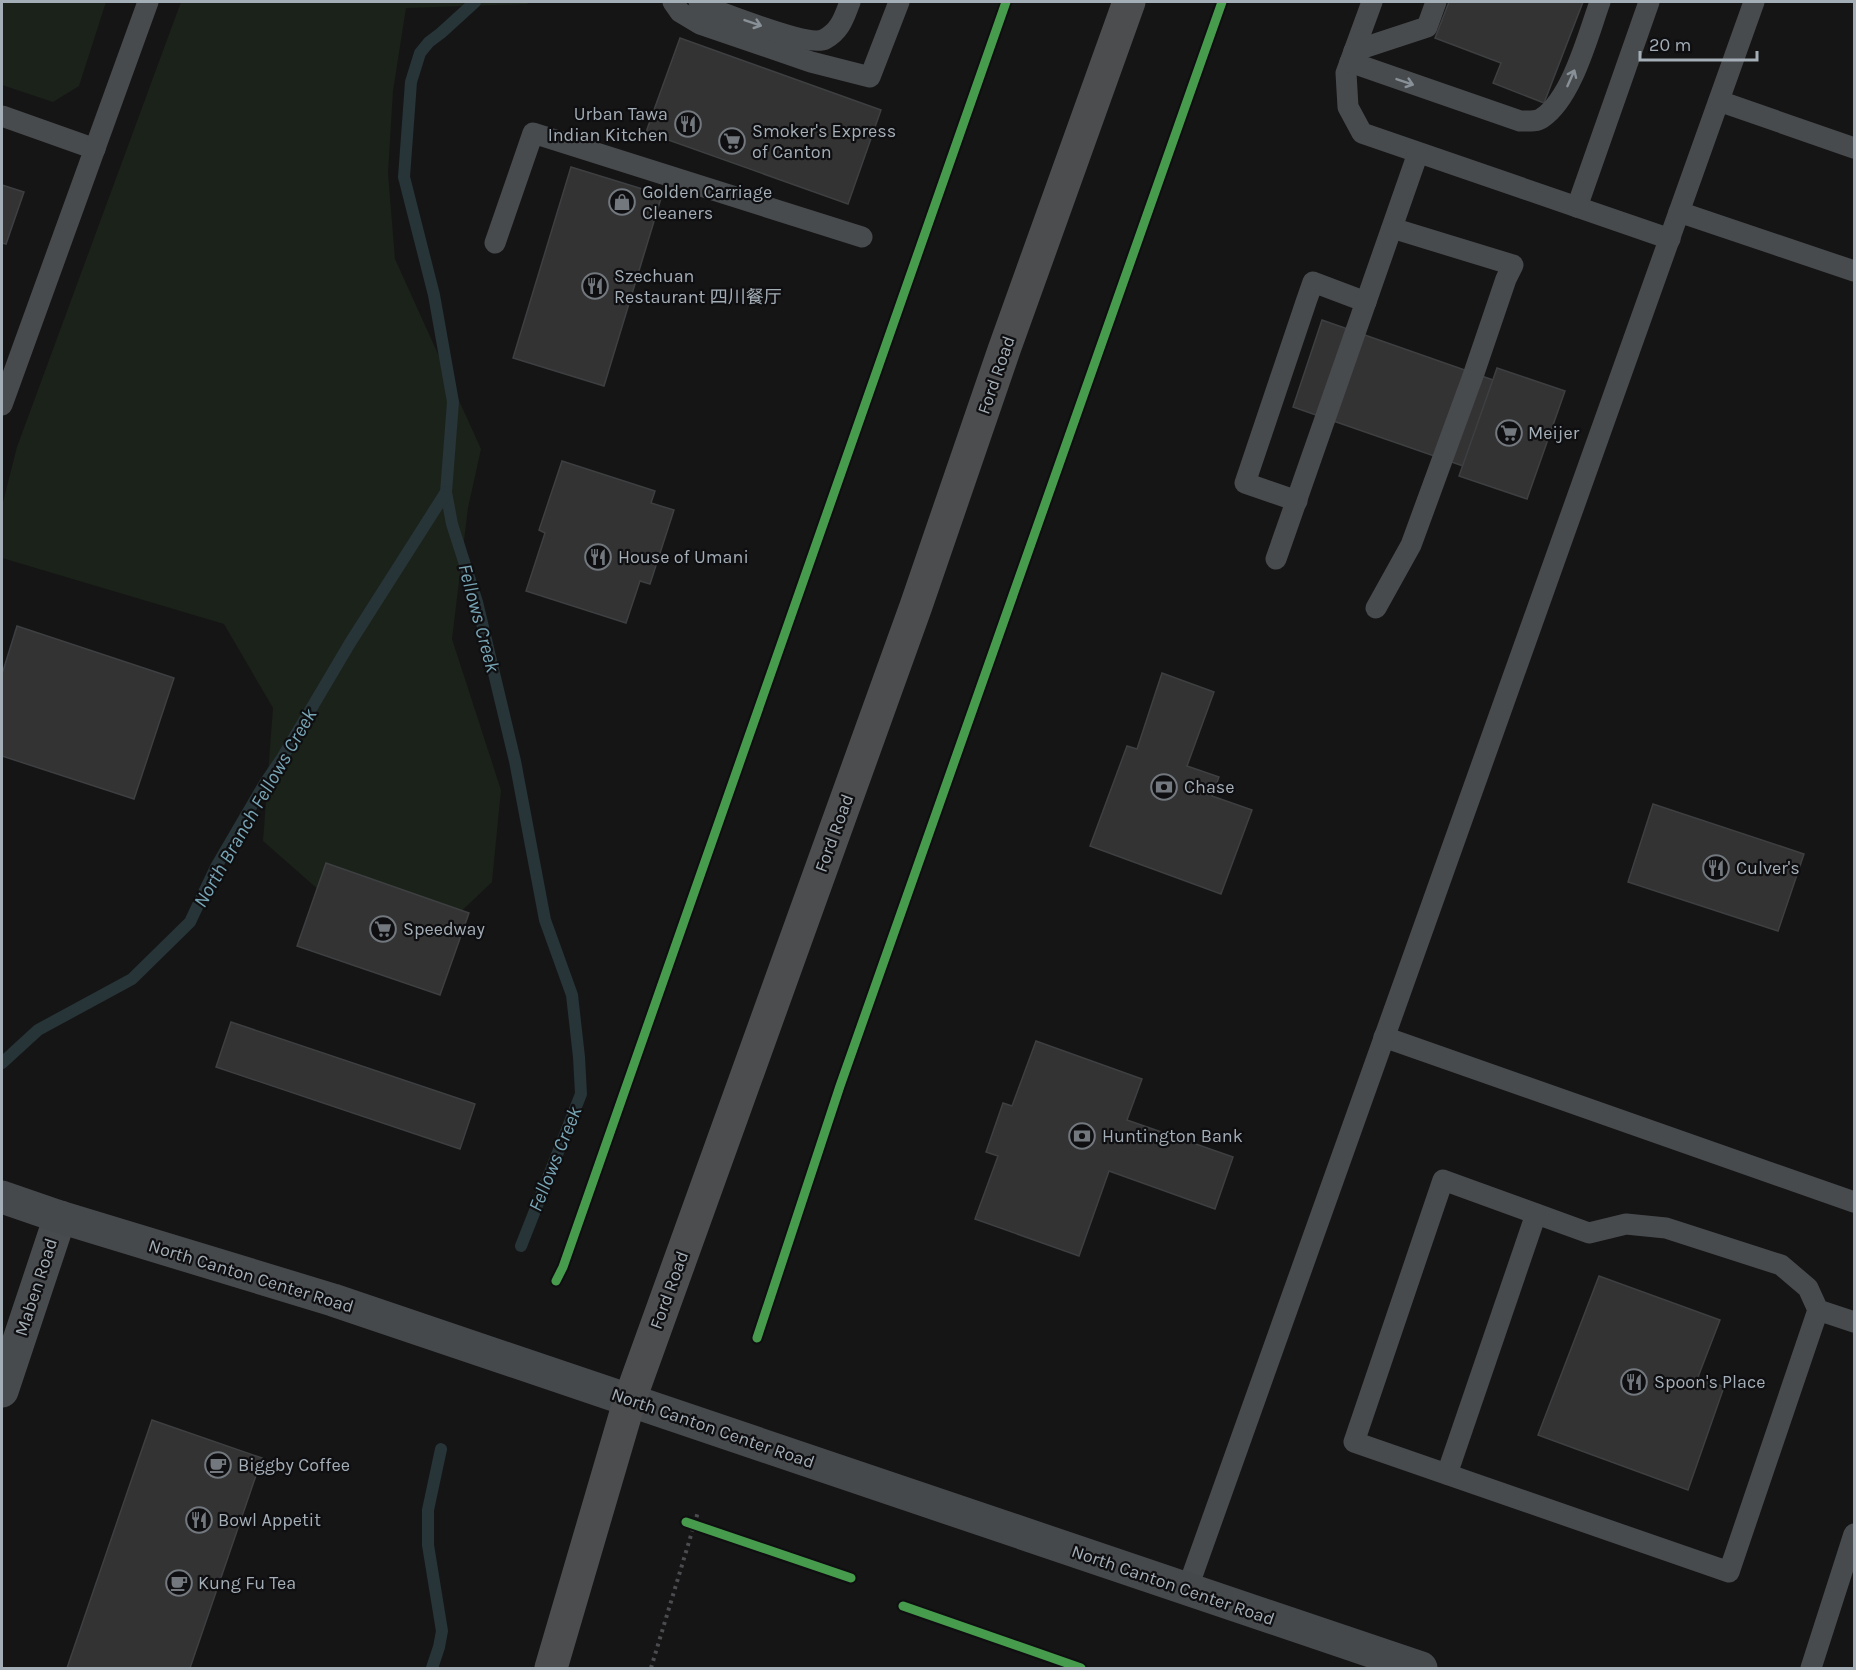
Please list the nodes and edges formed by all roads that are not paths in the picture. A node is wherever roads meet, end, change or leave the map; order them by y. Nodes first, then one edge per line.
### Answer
1 (148, 2) edge
2 (673, 2) edge
3 (699, 2) edge
4 (850, 2) edge
5 (899, 2) edge
6 (1129, 2) edge
7 (1372, 2) edge
8 (1436, 2) edge
9 (1600, 2) edge
10 (1649, 2) edge
11 (1754, 2) edge
12 (1352, 57) junction
13 (1719, 101) junction
14 (2, 116) edge
15 (1854, 148) edge
16 (95, 149) junction
17 (1418, 153) junction
18 (1577, 207) junction
19 (1679, 212) junction
20 (1392, 228) junction
21 (862, 237) dead end
22 (1670, 239) junction
23 (495, 243) dead end
24 (1854, 271) edge
25 (1366, 302) junction
26 (2, 405) edge
27 (1297, 501) junction
28 (1276, 559) dead end
29 (1376, 608) dead end
30 (1384, 1037) junction
31 (2, 1197) edge
32 (1854, 1202) edge
33 (1536, 1214) junction
34 (60, 1217) junction
35 (1818, 1310) junction
36 (1854, 1322) edge
37 (2, 1391) edge
38 (630, 1399) junction
39 (1447, 1474) junction
40 (1854, 1534) edge
41 (1187, 1590) junction
42 (550, 1668) edge
43 (1421, 1668) edge
44 (1811, 1668) edge

1 - 16 lane
2 - 5 lane
3 -> 4 lane
6 - 38 main road, Ford Road
7 - 12 lane
8 - 12 lane
12 -> 9 lane
10 - 18 lane
11 - 13 lane
12 - 17 lane
13 - 15 lane
13 - 19 lane
14 - 16 lane
16 - 26 lane
17 - 18 lane
17 - 20 lane
18 - 22 lane
19 - 22 lane
19 - 24 lane
20 - 25 lane
20 - 29 lane
21 - 23 lane
22 - 30 lane
25 - 27 lane
25 - 27 lane
27 - 28 lane
30 - 32 lane
30 - 41 lane
31 - 34 main road, North Canton Center Road
33 - 35 lane
33 - 39 lane
33 - 39 lane
34 - 37 street, Maben Road
34 - 38 main road, North Canton Center Road
35 - 36 lane
35 - 39 lane
38 - 41 main road, North Canton Center Road
38 - 42 main road, Ford Road
40 - 44 lane
41 - 43 main road, North Canton Center Road

